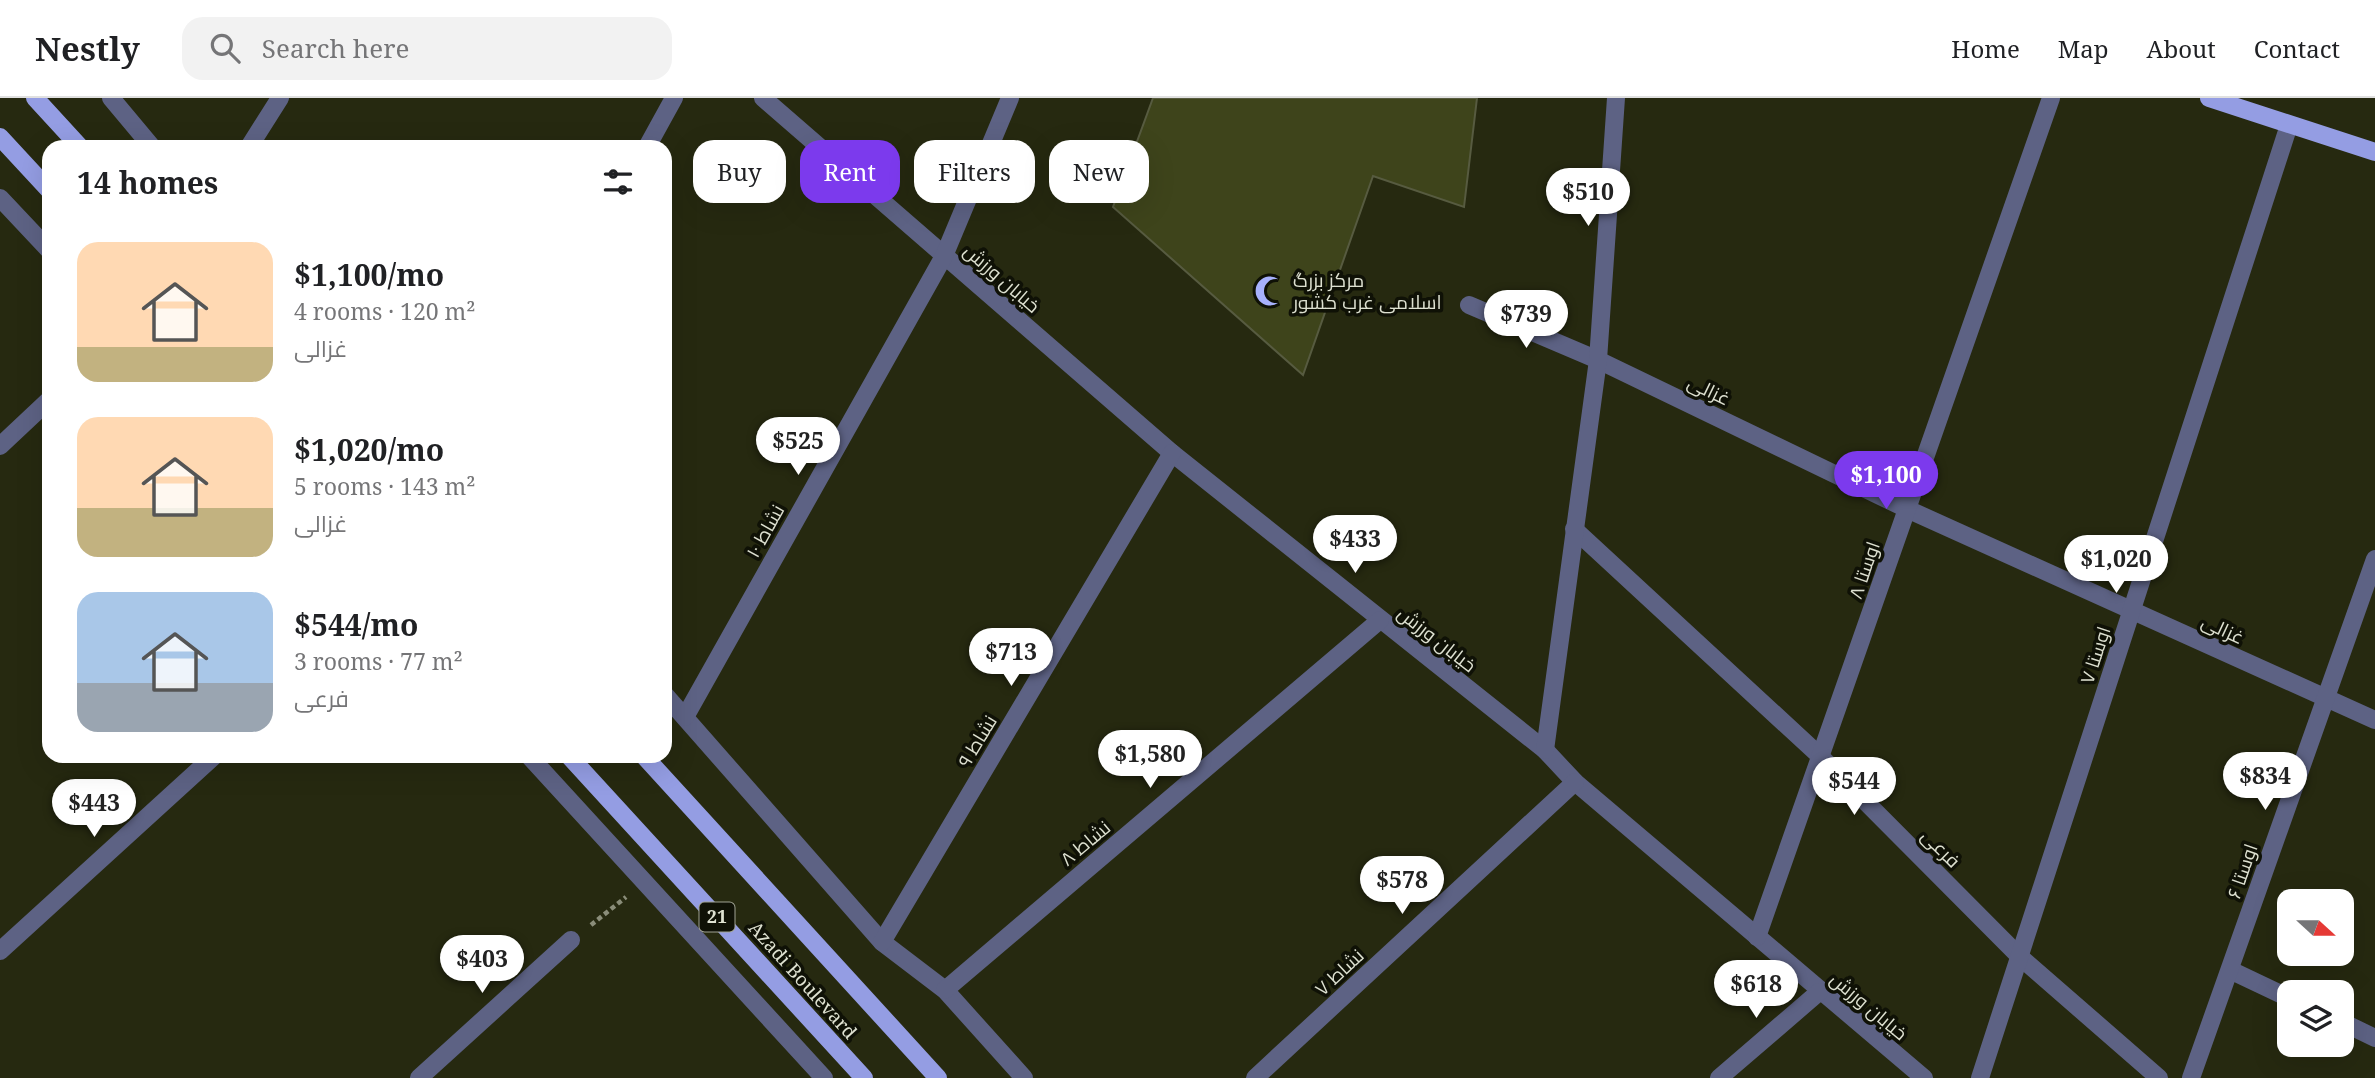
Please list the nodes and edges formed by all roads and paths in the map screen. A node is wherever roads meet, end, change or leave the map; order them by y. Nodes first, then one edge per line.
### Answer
1 (35, 98) edge
2 (111, 98) edge
3 (280, 98) edge
4 (674, 98) edge
5 (763, 98) edge
6 (1010, 98) edge
7 (1616, 98) edge
8 (2051, 98) edge
9 (2209, 98) edge
10 (2289, 125) junction
11 (0, 137) edge
12 (74, 140) edge
13 (146, 140) edge
14 (253, 140) edge
15 (651, 140) edge
16 (2375, 152) edge
17 (42, 182) edge
18 (0, 198) edge
19 (42, 243) edge
20 (944, 256) junction
21 (1469, 305) dead end
22 (1598, 360) junction
23 (42, 407) edge
24 (0, 446) edge
25 (1172, 453) junction
26 (1907, 509) junction
27 (1574, 529) junction
28 (2375, 559) edge
29 (2132, 610) junction
30 (1380, 620) junction
31 (2325, 700) junction
32 (672, 703) edge
33 (685, 717) junction
34 (2375, 720) edge
35 (1545, 750) junction
36 (1821, 757) junction
37 (206, 763) edge
38 (535, 763) edge
39 (575, 763) edge
40 (650, 763) edge
41 (1575, 782) junction
42 (643, 883) junction
43 (1757, 937) junction
44 (571, 940) joint
45 (882, 942) junction
46 (0, 951) edge
47 (2019, 956) junction
48 (2230, 970) junction
49 (945, 990) junction
50 (1819, 992) junction
51 (2277, 992) edge
52 (2354, 1028) edge
53 (2375, 1038) edge
54 (419, 1078) edge
55 (824, 1078) edge
56 (864, 1078) edge
57 (938, 1078) edge
58 (1024, 1078) edge
59 (1255, 1078) edge
60 (1719, 1078) edge
61 (1924, 1078) edge
62 (1980, 1078) edge
63 (2158, 1078) edge
64 (2192, 1078) edge

1 - 12 main road
2 - 13 street
3 - 14 street
4 - 15 street
5 - 20 street, خیابان ورزش
6 - 20 street, نشاط ۱۰
7 - 22 street
8 - 26 street, اوستا ۸
9 - 10 main road
10 - 16 main road
10 - 29 street, اوستا ۷
11 - 17 main road
18 - 19 street
20 - 25 street, خیابان ورزش
20 - 33 street, نشاط ۱۰
21 - 22 street, غزالی
22 - 26 street, غزالی
22 - 27 street
23 - 24 street
25 - 30 street, خیابان ورزش
25 - 45 street, نشاط ۹
26 - 29 street, غزالی
26 - 36 street, اوستا ۸
27 - 35 street
27 - 36 street, فرعی
28 - 31 street, اوستا ۶
29 - 31 street, غزالی
29 - 47 street, اوستا ۷
30 - 35 street, خیابان ورزش
30 - 49 street, نشاط ۸
31 - 34 street, غزالی
31 - 48 street, اوستا ۶
32 - 33 street
33 - 45 street
35 - 41 street, خیابان ورزش
36 - 43 street, اوستا ۸
36 - 47 street, فرعی
37 - 46 street
38 - 42 street
39 - 56 main road, Azadi Boulevard / 21
40 - 57 main road, Azadi Boulevard
41 - 43 street, خیابان ورزش
41 - 59 street, نشاط ۷
42 - 44 path
42 - 55 street
43 - 50 street, خیابان ورزش
44 - 54 street
45 - 49 street
47 - 62 street, اوستا ۷
47 - 63 street, فرعی
48 - 51 street
48 - 64 street, اوستا ۶
49 - 58 street
50 - 60 street
50 - 61 street, خیابان ورزش
52 - 53 street

